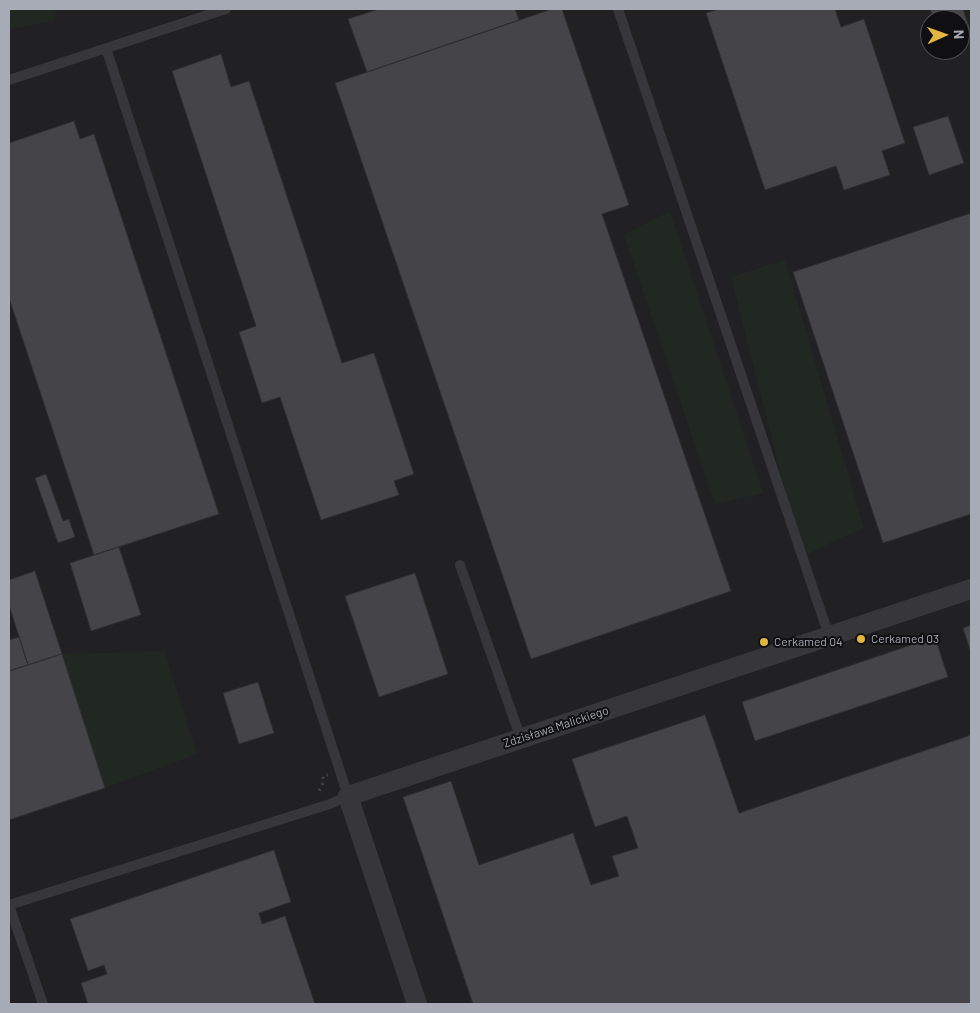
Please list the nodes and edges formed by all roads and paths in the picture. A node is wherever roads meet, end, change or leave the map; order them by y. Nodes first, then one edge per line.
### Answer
1 (226, 9) edge
2 (618, 9) edge
3 (106, 48) junction
4 (9, 80) edge
5 (460, 565) dead end
6 (971, 589) edge
7 (829, 636) junction
8 (520, 739) junction
9 (348, 796) junction
10 (9, 905) edge
11 (43, 1004) edge
12 (417, 1004) edge

1 - 3 lane
2 - 7 lane
3 - 4 lane
3 - 9 lane
5 - 8 lane
6 - 7 street, Zdzisława Malickiego
7 - 8 street, Zdzisława Malickiego
8 - 9 street, Zdzisława Malickiego
9 - 10 lane
9 - 12 street
10 - 11 lane

